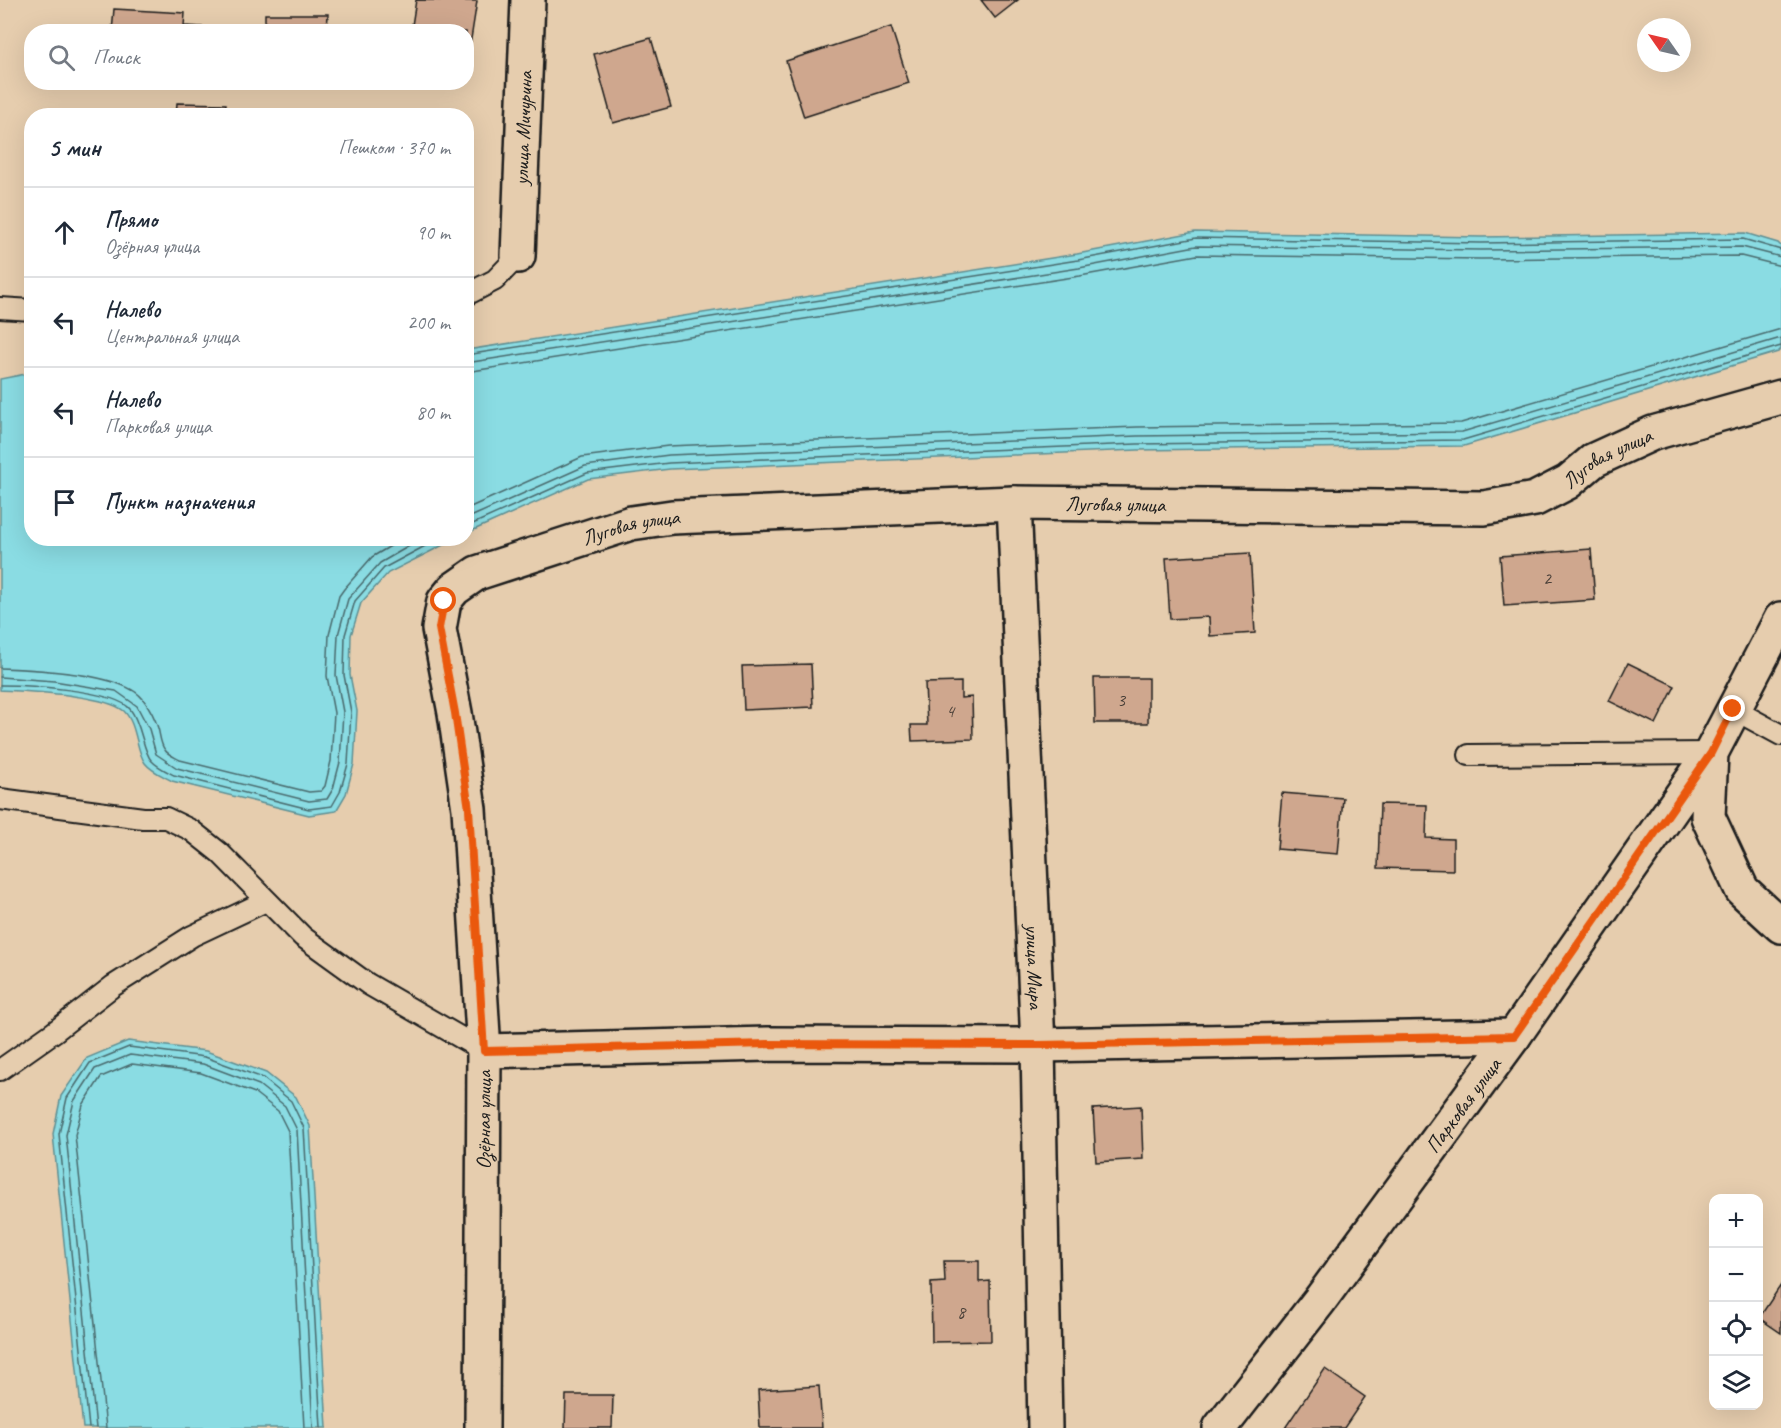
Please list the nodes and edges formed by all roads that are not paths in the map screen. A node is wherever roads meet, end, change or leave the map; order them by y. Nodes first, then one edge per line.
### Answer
1 (528, 0) edge
2 (518, 256) joint
3 (474, 291) edge
4 (0, 308) edge
5 (24, 310) edge
6 (1781, 397) edge
7 (1014, 503) junction
8 (444, 601) joint
9 (1781, 619) edge
10 (1733, 709) junction
11 (1781, 735) edge
12 (1711, 753) junction
13 (1469, 755) dead end
14 (0, 799) edge
15 (266, 902) junction
16 (1781, 926) edge
17 (1514, 1036) junction
18 (1038, 1045) junction
19 (484, 1051) junction
20 (0, 1070) edge
21 (482, 1428) edge
22 (1045, 1428) edge
23 (1220, 1428) edge

1 - 2 street, улица Мичурина
2 - 3 lane
4 - 5 lane
6 - 7 street, Луговая улица
7 - 8 street, Луговая улица
7 - 18 street, улица Мира
8 - 19 street, Озёрная улица
9 - 10 street, Парковая улица
10 - 11 lane
10 - 12 street, Парковая улица
12 - 13 lane
12 - 16 street
12 - 17 street, Парковая улица
14 - 15 lane
15 - 19 lane
15 - 20 lane
17 - 18 street
17 - 23 street, Парковая улица
18 - 19 street
18 - 22 street, улица Мира
19 - 21 street, Озёрная улица

